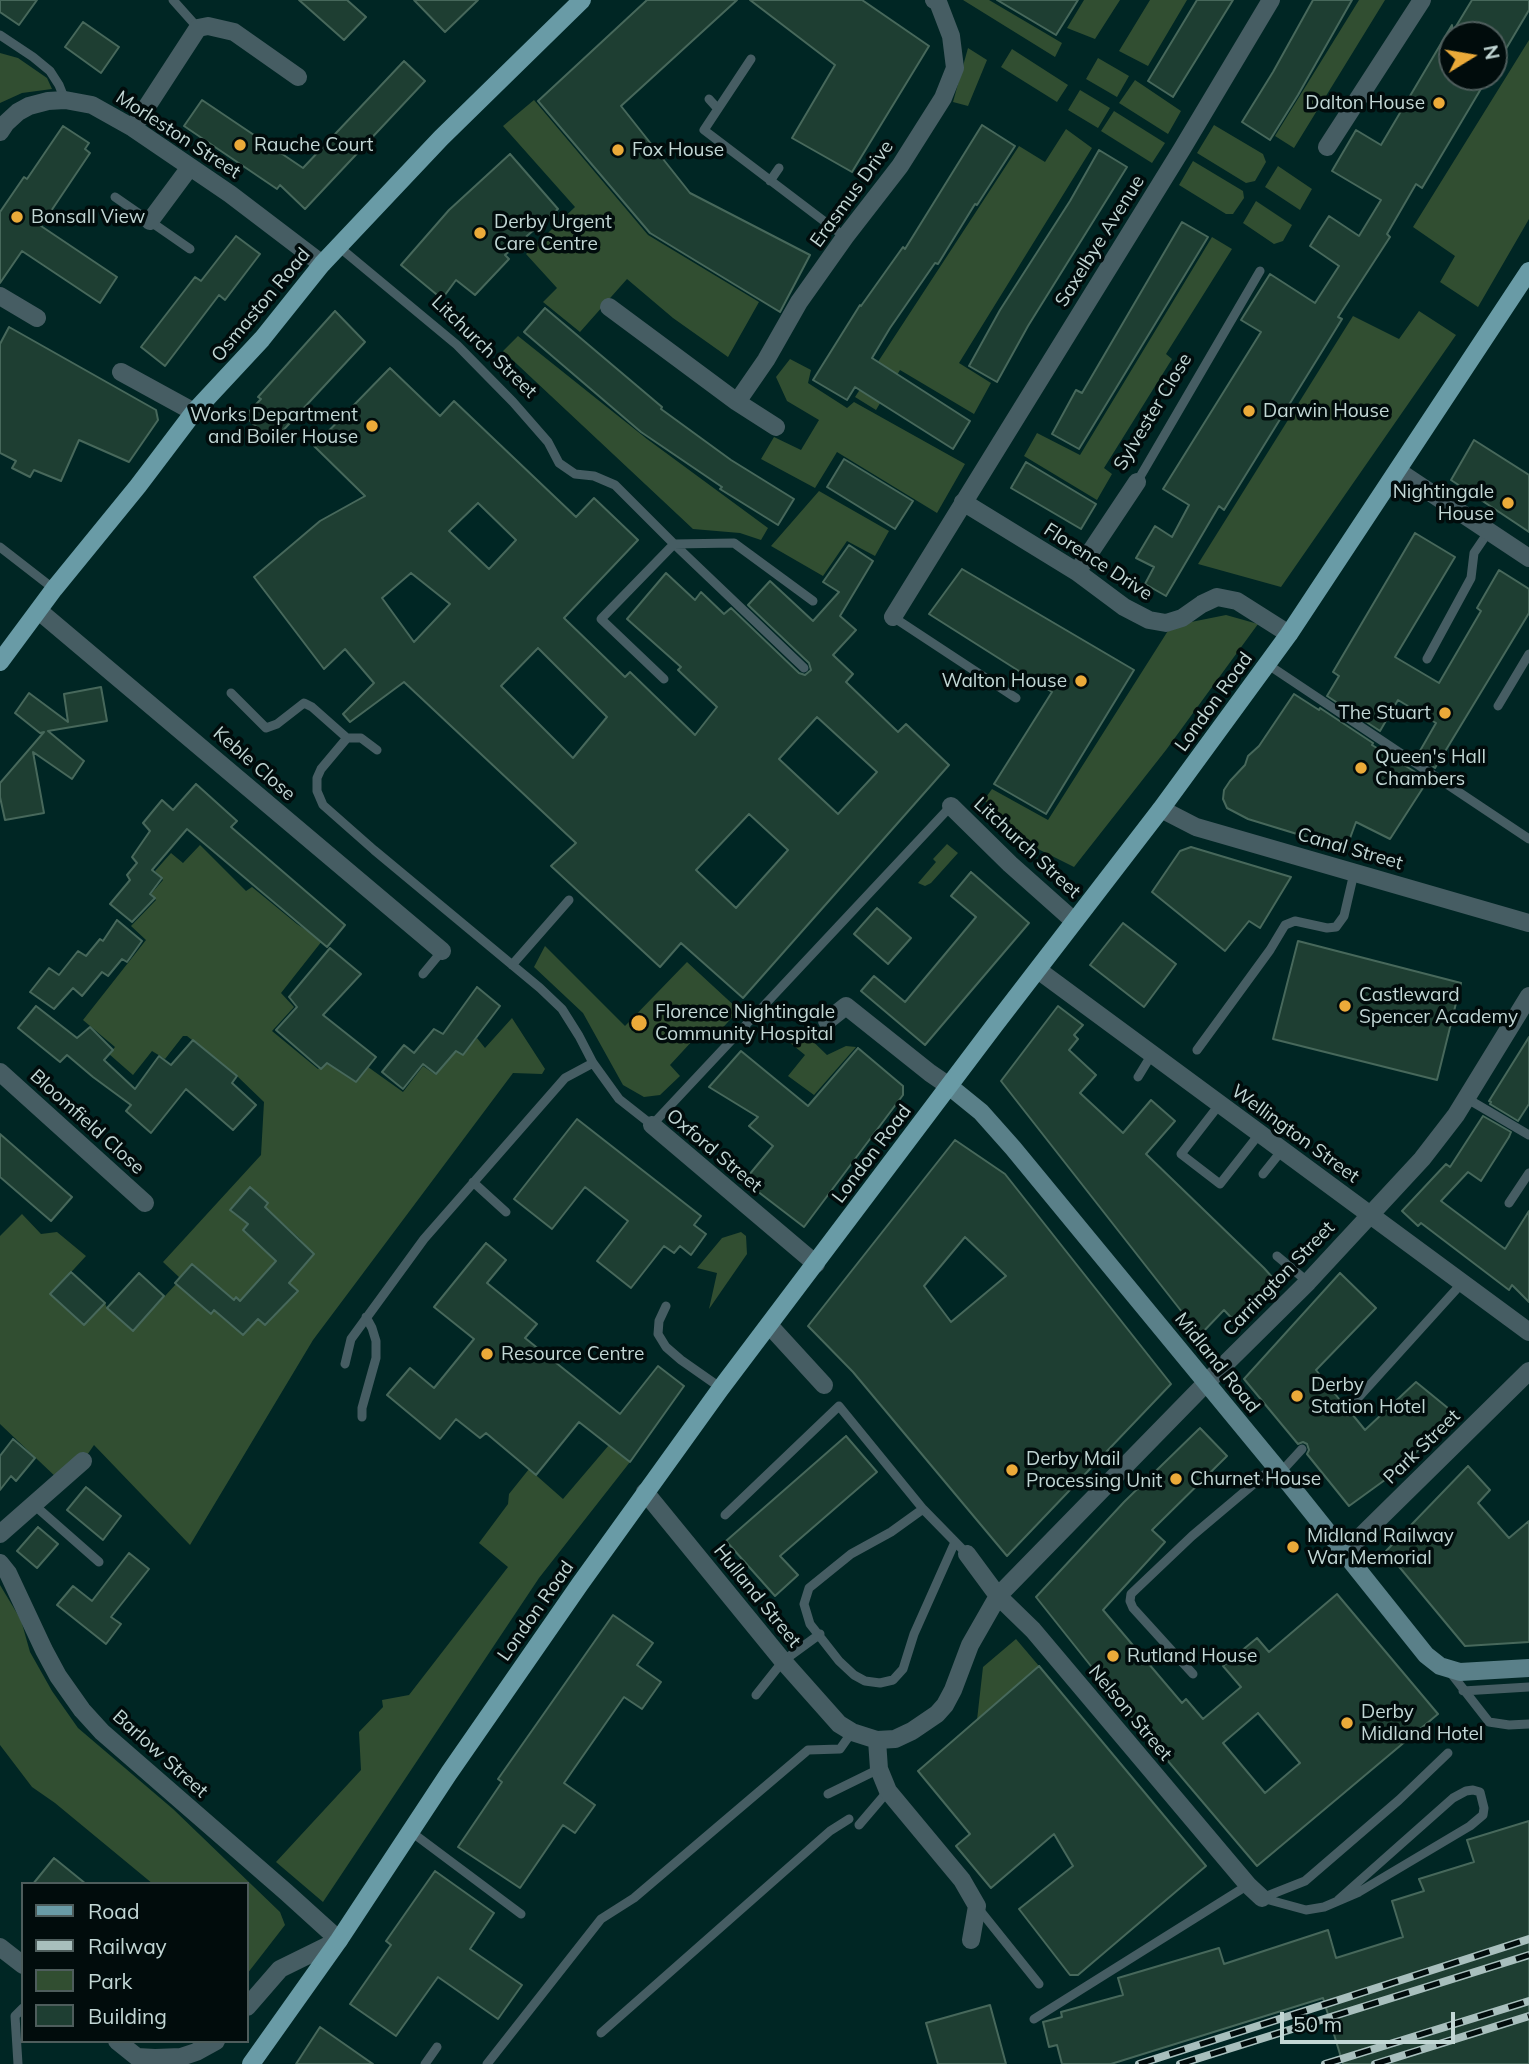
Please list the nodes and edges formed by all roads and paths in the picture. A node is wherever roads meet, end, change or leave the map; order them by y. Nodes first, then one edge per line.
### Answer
1 (173, 0) edge
2 (582, 0) edge
3 (934, 0) edge
4 (1271, 0) edge
5 (1422, 0) edge
6 (198, 28) junction
7 (0, 35) edge
8 (751, 59) dead end
9 (298, 78) dead end
10 (709, 99) dead end
11 (65, 100) junction
12 (718, 109) junction
13 (133, 128) junction
14 (0, 132) edge
15 (1327, 147) dead end
16 (190, 167) junction
17 (779, 168) dead end
18 (770, 181) junction
19 (115, 197) dead end
20 (150, 221) junction
21 (845, 237) junction
22 (339, 247) junction
23 (190, 249) dead end
24 (322, 264) junction
25 (1260, 271) dead end
26 (1529, 271) edge
27 (0, 296) edge
28 (609, 307) dead end
29 (37, 318) dead end
30 (121, 372) dead end
31 (737, 402) junction
32 (194, 412) junction
33 (776, 427) dead end
34 (1398, 471) junction
35 (1137, 482) joint
36 (963, 502) junction
37 (1489, 531) junction
38 (674, 544) junction
39 (0, 547) edge
40 (1528, 556) edge
41 (1077, 572) junction
42 (54, 589) junction
43 (813, 601) dead end
44 (38, 611) junction
45 (893, 617) joint
46 (1289, 634) junction
47 (1529, 654) edge
48 (1427, 659) dead end
49 (0, 662) edge
50 (1267, 664) junction
51 (804, 668) dead end
52 (1525, 671) edge
53 (664, 679) dead end
54 (231, 692) dead end
55 (1016, 698) dead end
56 (1498, 706) dead end
57 (347, 738) junction
58 (377, 750) dead end
59 (951, 806) joint
60 (1161, 809) junction
61 (1529, 839) edge
62 (1354, 872) junction
63 (569, 900) dead end
64 (1074, 921) junction
65 (1529, 923) edge
66 (442, 951) joint
67 (512, 965) junction
68 (1038, 970) junction
69 (423, 974) dead end
70 (1529, 996) edge
71 (827, 1021) dead end
72 (1197, 1050) dead end
73 (1152, 1054) junction
74 (593, 1063) junction
75 (1138, 1077) dead end
76 (3, 1081) edge
77 (949, 1086) junction
78 (1466, 1098) junction
79 (1219, 1105) junction
80 (652, 1125) junction
81 (1260, 1133) junction
82 (1529, 1135) edge
83 (1283, 1149) junction
84 (1529, 1173) edge
85 (1263, 1174) dead end
86 (473, 1182) junction
87 (145, 1203) dead end
88 (1509, 1203) dead end
89 (506, 1212) dead end
90 (1369, 1214) junction
91 (1278, 1255) dead end
92 (816, 1264) junction
93 (1308, 1282) junction
94 (1462, 1283) junction
95 (666, 1306) dead end
96 (366, 1317) junction
97 (769, 1325) junction
98 (1529, 1332) edge
99 (345, 1364) dead end
100 (1529, 1371) edge
101 (1207, 1382) junction
102 (824, 1385) dead end
103 (721, 1388) junction
104 (1348, 1409) dead end
105 (362, 1417) dead end
106 (1302, 1449) dead end
107 (83, 1461) dead end
108 (1278, 1469) junction
109 (645, 1492) junction
110 (33, 1504) junction
111 (923, 1508) junction
112 (724, 1515) dead end
113 (0, 1534) edge
114 (961, 1548) junction
115 (1344, 1553) junction
116 (99, 1562) dead end
117 (0, 1563) edge
118 (998, 1596) junction
119 (820, 1634) junction
120 (783, 1661) junction
121 (1529, 1668) edge
122 (1448, 1669) junction
123 (1192, 1674) dead end
124 (1529, 1687) edge
125 (1463, 1691) junction
126 (756, 1695) dead end
127 (1529, 1724) edge
128 (845, 1728) junction
129 (877, 1740) junction
130 (1448, 1753) dead end
131 (879, 1769) junction
132 (888, 1791) junction
133 (828, 1794) dead end
134 (849, 1819) dead end
135 (859, 1825) dead end
136 (410, 1831) junction
137 (1248, 1885) junction
138 (1262, 1898) junction
139 (1338, 1900) junction
140 (977, 1906) junction
141 (521, 1914) dead end
142 (339, 1940) junction
143 (971, 1940) dead end
144 (0, 1947) edge
145 (21, 1963) edge
146 (1040, 1984) dead end
147 (248, 2006) edge
148 (21, 2010) edge
149 (1034, 2019) dead end
150 (601, 2033) dead end
151 (120, 2043) edge
152 (212, 2043) edge
153 (437, 2047) dead end
154 (18, 2064) edge
155 (251, 2064) edge
156 (425, 2064) edge
157 (487, 2064) edge

1 - 6 lane
2 - 22 main road, Osmaston Road
3 - 21 street, Erasmus Drive
4 - 36 street, Saxelbye Avenue
5 - 15 street
6 - 9 street
6 - 13 street
7 - 11 lane
8 - 12 lane
10 - 12 lane
11 - 13 street, Morleston Street
11 - 14 street, Morleston Street
12 - 18 lane
13 - 16 street, Morleston Street
16 - 20 street
16 - 24 street, Morleston Street
17 - 18 lane
18 - 21 lane
19 - 20 lane
20 - 23 lane
21 - 31 street, Erasmus Drive
22 - 24 main road, Osmaston Road
22 - 38 lane, Litchurch Street
24 - 32 main road, Osmaston Road
25 - 35 lane, Sylvester Close
26 - 34 main road, London Road
27 - 29 street
28 - 31 street
30 - 32 street
31 - 33 street
32 - 42 main road, Osmaston Road
34 - 37 street
34 - 46 main road, London Road
35 - 41 street, Sylvester Close
36 - 41 street, Florence Drive
36 - 45 street, Saxelbye Avenue
37 - 40 street
37 - 48 lane
38 - 43 lane
38 - 51 lane, Litchurch Street
38 - 53 lane
39 - 42 lane
41 - 46 street, Florence Drive
42 - 44 main road, Osmaston Road
44 - 49 main road, Osmaston Road
44 - 66 street, Keble Close
45 - 55 lane
46 - 50 main road, London Road
47 - 52 lane
50 - 60 main road, London Road
50 - 61 lane
52 - 56 lane
54 - 57 lane
57 - 58 lane
57 - 67 lane, Oxford Street
59 - 64 street, Litchurch Street
59 - 80 lane
60 - 62 street, Canal Street
60 - 64 main road, London Road
62 - 65 street, Canal Street
62 - 72 lane
63 - 67 lane
64 - 68 main road, London Road
66 - 69 lane
67 - 74 lane, Oxford Street
68 - 73 street, Wellington Street
68 - 77 main road, London Road
70 - 78 street, Carrington Street
71 - 77 street
73 - 75 lane
73 - 79 street, Wellington Street
74 - 80 lane, Oxford Street
74 - 86 lane
76 - 87 street, Bloomfield Close
77 - 92 main road, London Road
77 - 101 main road, Midland Road
78 - 82 lane
78 - 90 street, Carrington Street
79 - 81 street, Wellington Street
79 - 81 lane
80 - 92 street, Oxford Street
81 - 83 street, Wellington Street
83 - 85 lane
83 - 90 street, Wellington Street
84 - 88 lane
86 - 89 lane
86 - 96 lane
90 - 93 street, Carrington Street
90 - 94 street, Wellington Street
91 - 93 lane
92 - 97 main road, London Road
93 - 101 street, Carrington Street
94 - 98 street, Wellington Street
94 - 104 lane
95 - 103 lane
96 - 99 lane
96 - 105 lane
97 - 102 street
97 - 103 main road, London Road
100 - 115 street, Park Street
101 - 108 main road, Midland Road
101 - 118 street, Carrington Street
103 - 109 main road, London Road
106 - 108 lane
107 - 110 street
108 - 115 main road, Midland Road
108 - 123 lane
109 - 120 street, Hulland Street
109 - 136 main road, London Road
110 - 113 street
110 - 116 lane
111 - 112 lane
111 - 114 lane
111 - 119 lane
114 - 118 street, Nelson Street
114 - 119 lane
115 - 122 main road, Midland Road
117 - 142 street, Barlow Street
118 - 129 street, Carrington Street
118 - 137 street, Nelson Street
119 - 120 lane
120 - 126 lane
120 - 128 street, Hulland Street
121 - 122 main road
122 - 125 lane
124 - 125 lane
125 - 127 lane
128 - 129 street
128 - 157 lane
129 - 131 street
130 - 138 lane
131 - 132 street
131 - 133 lane
132 - 135 lane
132 - 140 street
134 - 150 lane
136 - 141 lane
136 - 142 main road, London Road
137 - 138 street, Nelson Street
137 - 149 lane
138 - 139 lane
139 - 139 lane
140 - 143 street
140 - 146 lane
142 - 147 street
142 - 155 main road, London Road
144 - 145 street
148 - 154 lane
151 - 152 street
153 - 156 lane

